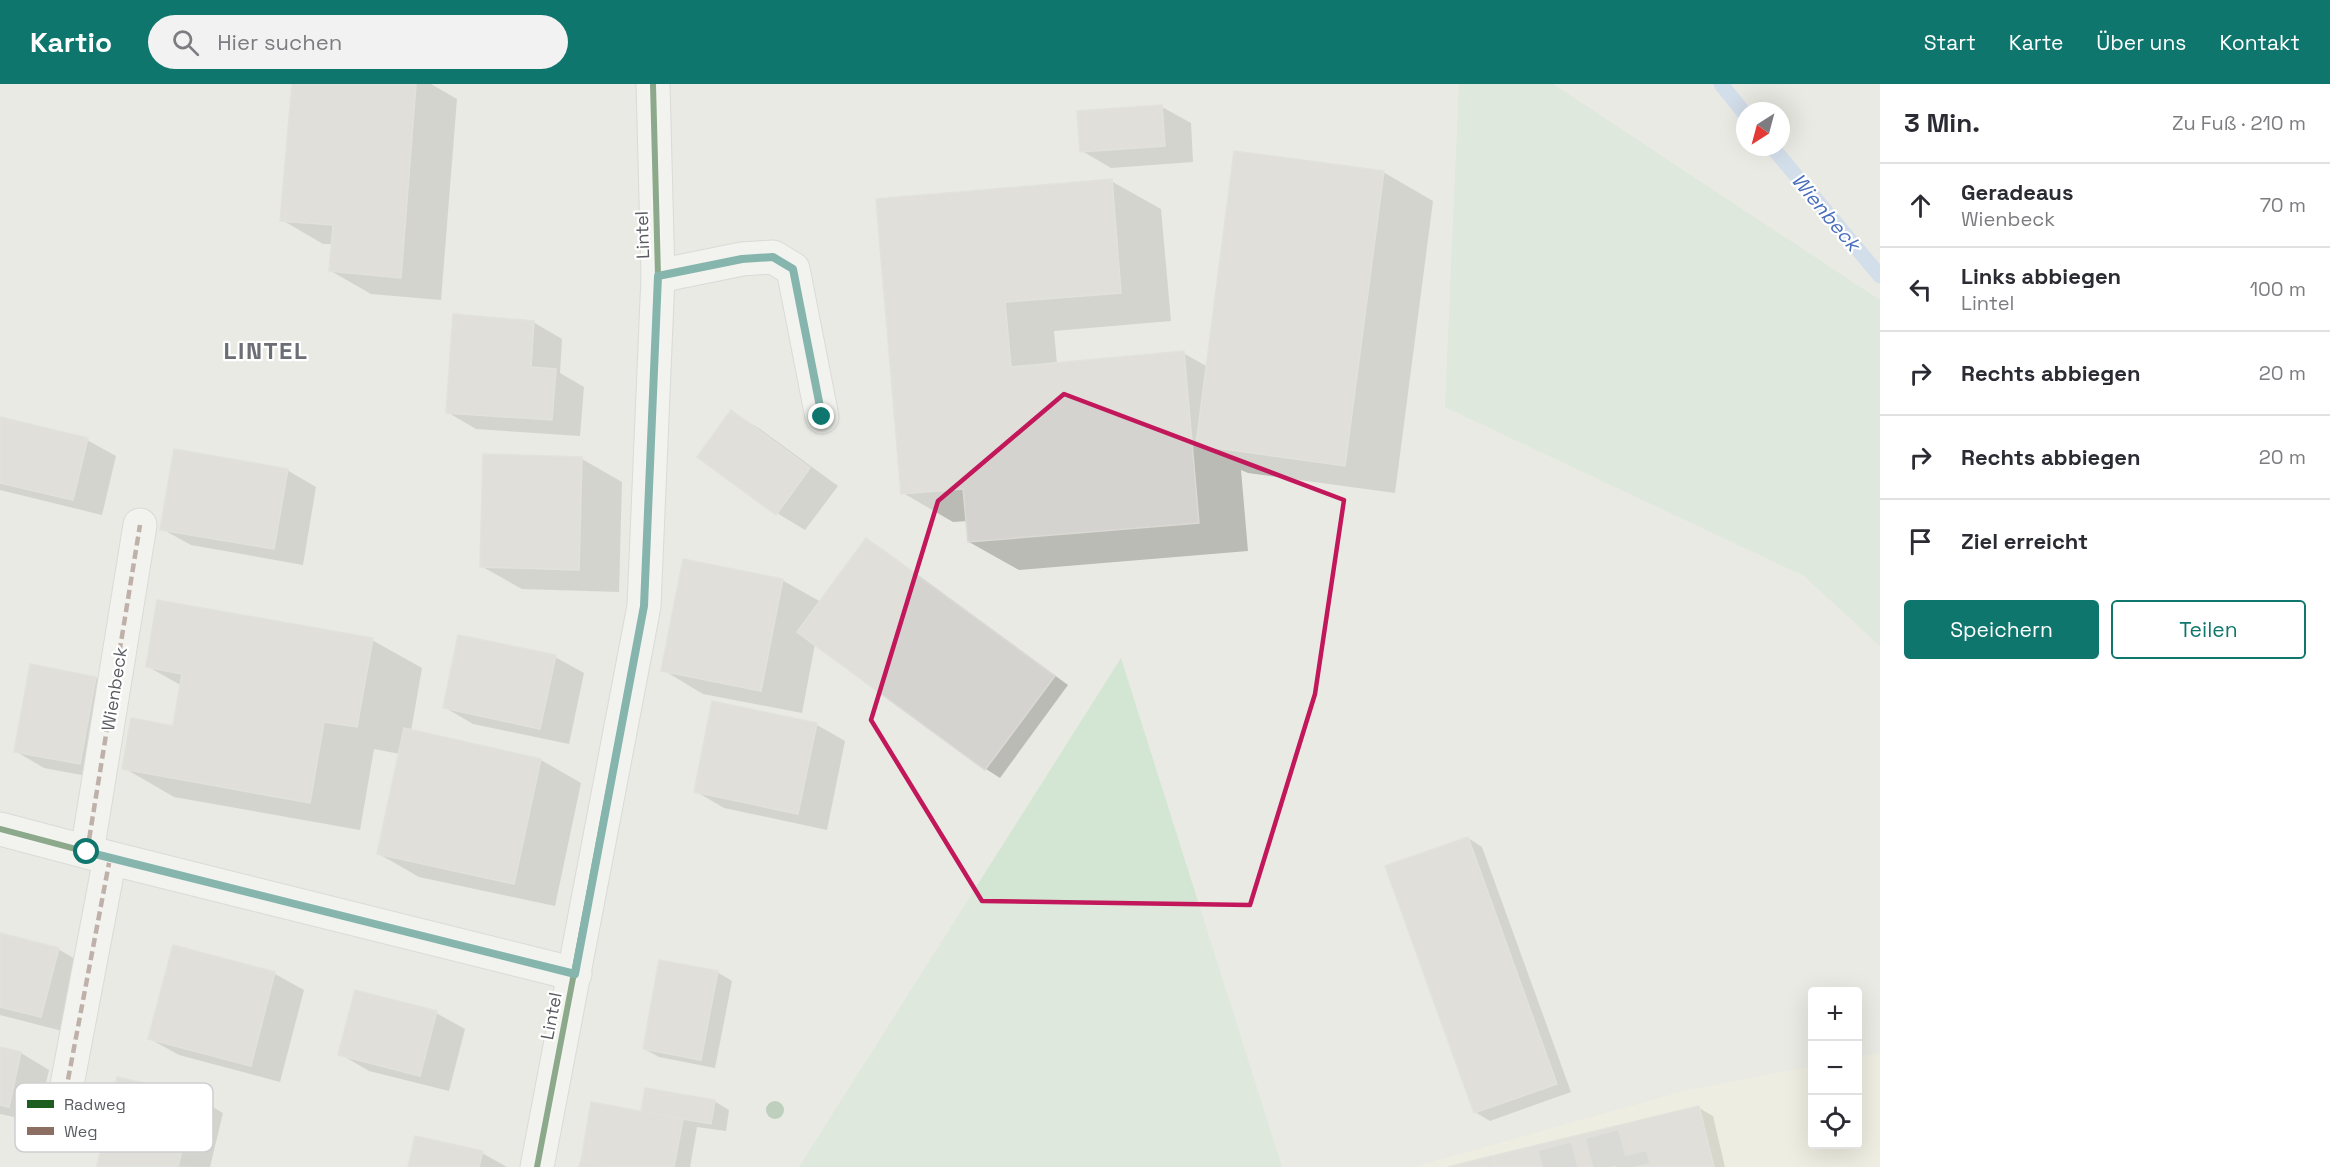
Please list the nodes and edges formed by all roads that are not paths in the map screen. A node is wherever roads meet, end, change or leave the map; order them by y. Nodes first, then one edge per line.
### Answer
1 (653, 84) edge
2 (658, 276) junction
3 (822, 417) dead end
4 (140, 525) dead end
5 (0, 829) edge
6 (99, 855) junction
7 (575, 974) junction
8 (66, 1083) edge
9 (537, 1167) edge

1 - 2 street, Lintel
2 - 3 street
2 - 7 street, Lintel
4 - 6 street, Wienbeck
5 - 6 street
6 - 7 street
6 - 8 street, Wienbeck
7 - 9 street, Lintel

